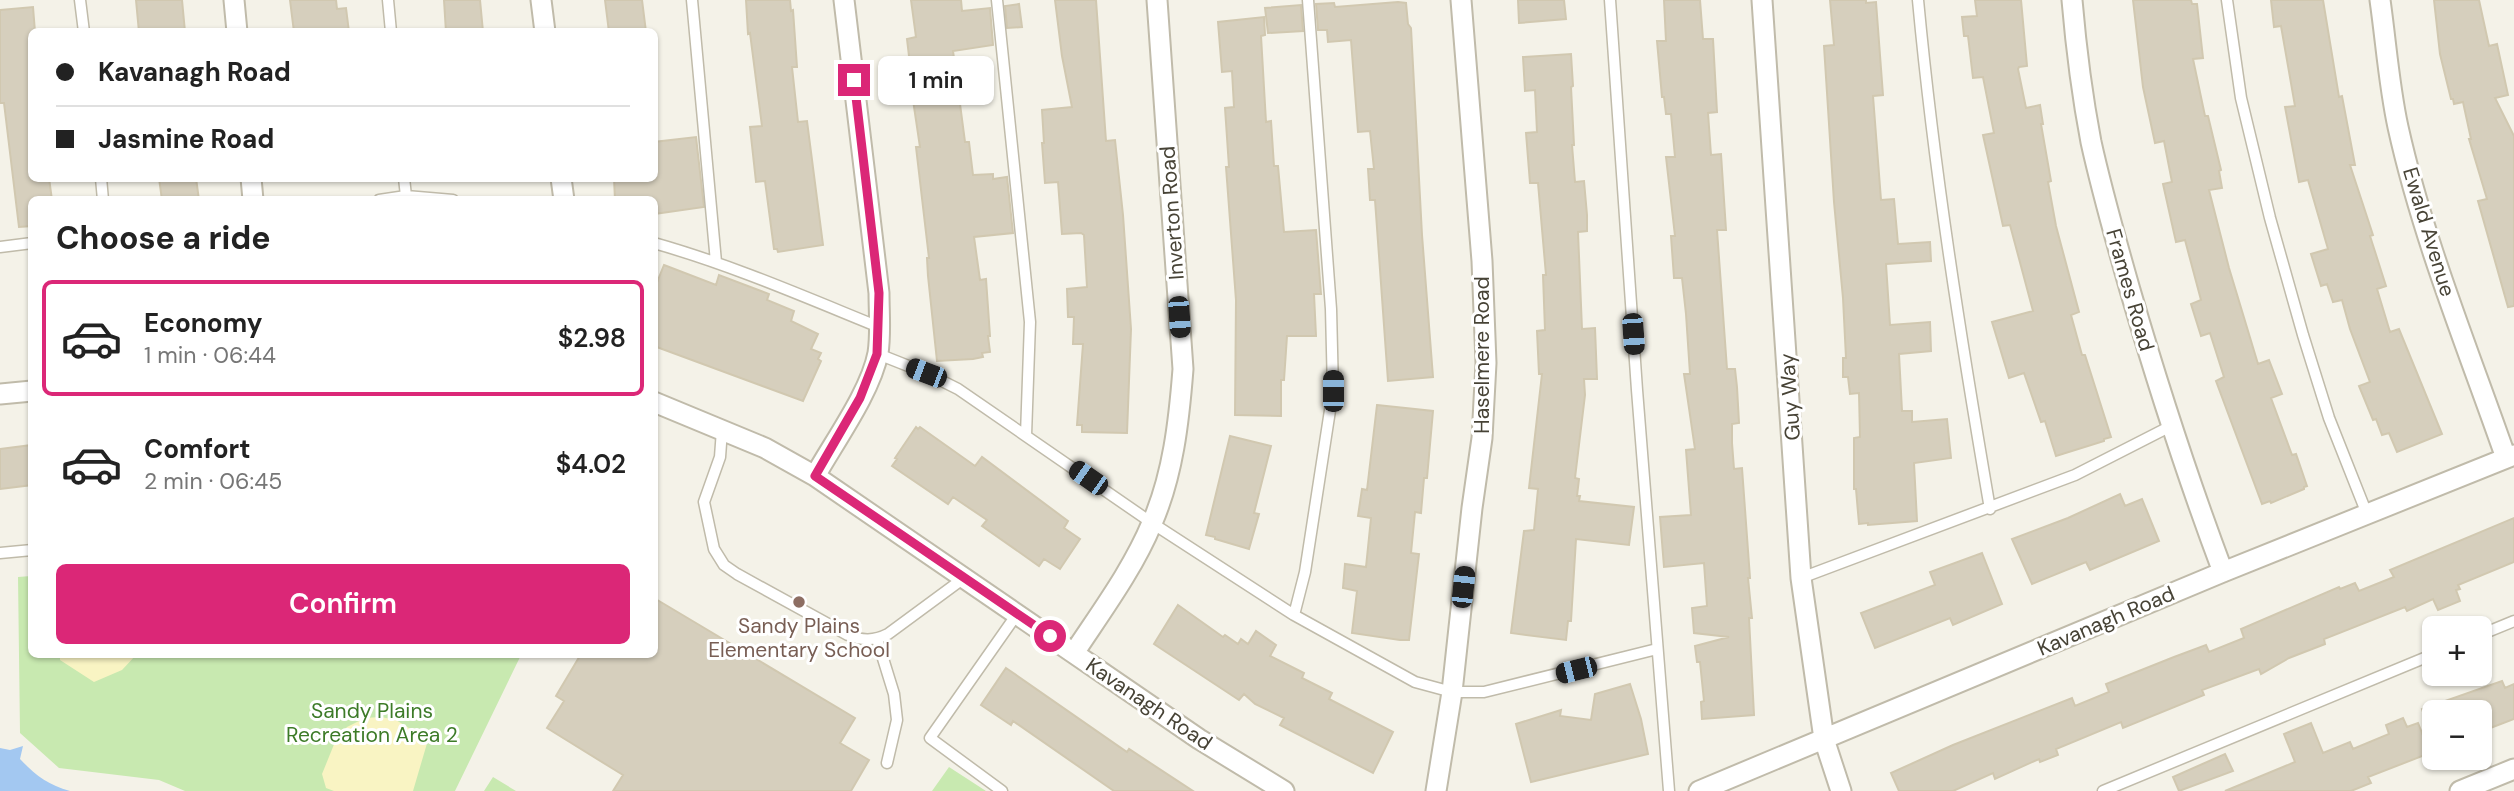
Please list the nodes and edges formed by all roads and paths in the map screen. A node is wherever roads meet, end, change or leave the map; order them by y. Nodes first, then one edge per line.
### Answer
1 (80, 0) edge
2 (234, 0) edge
3 (388, 0) edge
4 (541, 0) edge
5 (692, 0) edge
6 (844, 0) edge
7 (997, 0) edge
8 (1157, 0) edge
9 (1308, 0) edge
10 (1461, 0) edge
11 (1610, 0) edge
12 (1762, 0) edge
13 (1918, 0) edge
14 (2071, 0) edge
15 (2227, 0) edge
16 (2380, 0) edge
17 (84, 28) edge
18 (237, 28) edge
19 (391, 28) edge
20 (544, 28) edge
21 (404, 182) edge
22 (406, 196) edge
23 (28, 244) edge
24 (658, 244) edge
25 (0, 247) edge
26 (716, 262) junction
27 (879, 327) junction
28 (877, 354) junction
29 (28, 391) edge
30 (0, 394) edge
31 (658, 404) edge
32 (2171, 426) junction
33 (723, 430) junction
34 (1026, 435) junction
35 (2510, 456) edge
36 (815, 476) junction
37 (1990, 509) junction
38 (2367, 514) junction
39 (1152, 523) junction
40 (28, 550) edge
41 (0, 553) edge
42 (2224, 572) junction
43 (964, 578) junction
44 (1801, 578) junction
45 (1017, 614) junction
46 (1294, 615) junction
47 (2514, 621) edge
48 (2492, 630) edge
49 (877, 639) junction
50 (1657, 649) junction
51 (1074, 653) junction
52 (2422, 659) edge
53 (1452, 691) junction
54 (1824, 739) junction
55 (887, 763) dead end
56 (2514, 769) edge
57 (1002, 791) edge
58 (1284, 791) edge
59 (1436, 791) edge
60 (1669, 791) edge
61 (1699, 791) edge
62 (1841, 791) edge
63 (2103, 791) edge
64 (2460, 791) edge

1 - 17 lane
2 - 18 street
3 - 19 lane
4 - 20 street
5 - 26 lane
6 - 27 street
7 - 34 lane
8 - 39 street, Inverton Road
9 - 46 lane
10 - 53 street, Haselmere Road
11 - 50 lane
12 - 44 street, Guy Way
13 - 37 lane
14 - 32 street, Frames Road
15 - 38 lane
16 - 35 street, Ewald Avenue
21 - 22 lane
23 - 25 lane
24 - 26 lane
26 - 27 lane
27 - 28 street
28 - 34 lane
28 - 36 street
29 - 30 street
31 - 33 street, Kavanagh Road
32 - 37 lane
32 - 42 street, Frames Road
33 - 36 street, Kavanagh Road
33 - 49 lane
34 - 39 lane
35 - 38 street, Kavanagh Road
36 - 43 street, Kavanagh Road
37 - 44 lane
38 - 42 street, Kavanagh Road
39 - 46 lane
39 - 51 street, Inverton Road
40 - 41 lane
42 - 54 street, Kavanagh Road
43 - 45 street, Kavanagh Road
43 - 49 lane
44 - 54 street, Guy Way
45 - 51 street, Kavanagh Road
45 - 57 lane
46 - 53 lane
47 - 48 lane
49 - 55 lane
50 - 53 lane
50 - 60 lane
51 - 58 street, Kavanagh Road
52 - 63 lane
53 - 59 street, Haselmere Road
54 - 61 street, Kavanagh Road
54 - 62 street, Guy Way
56 - 64 street

